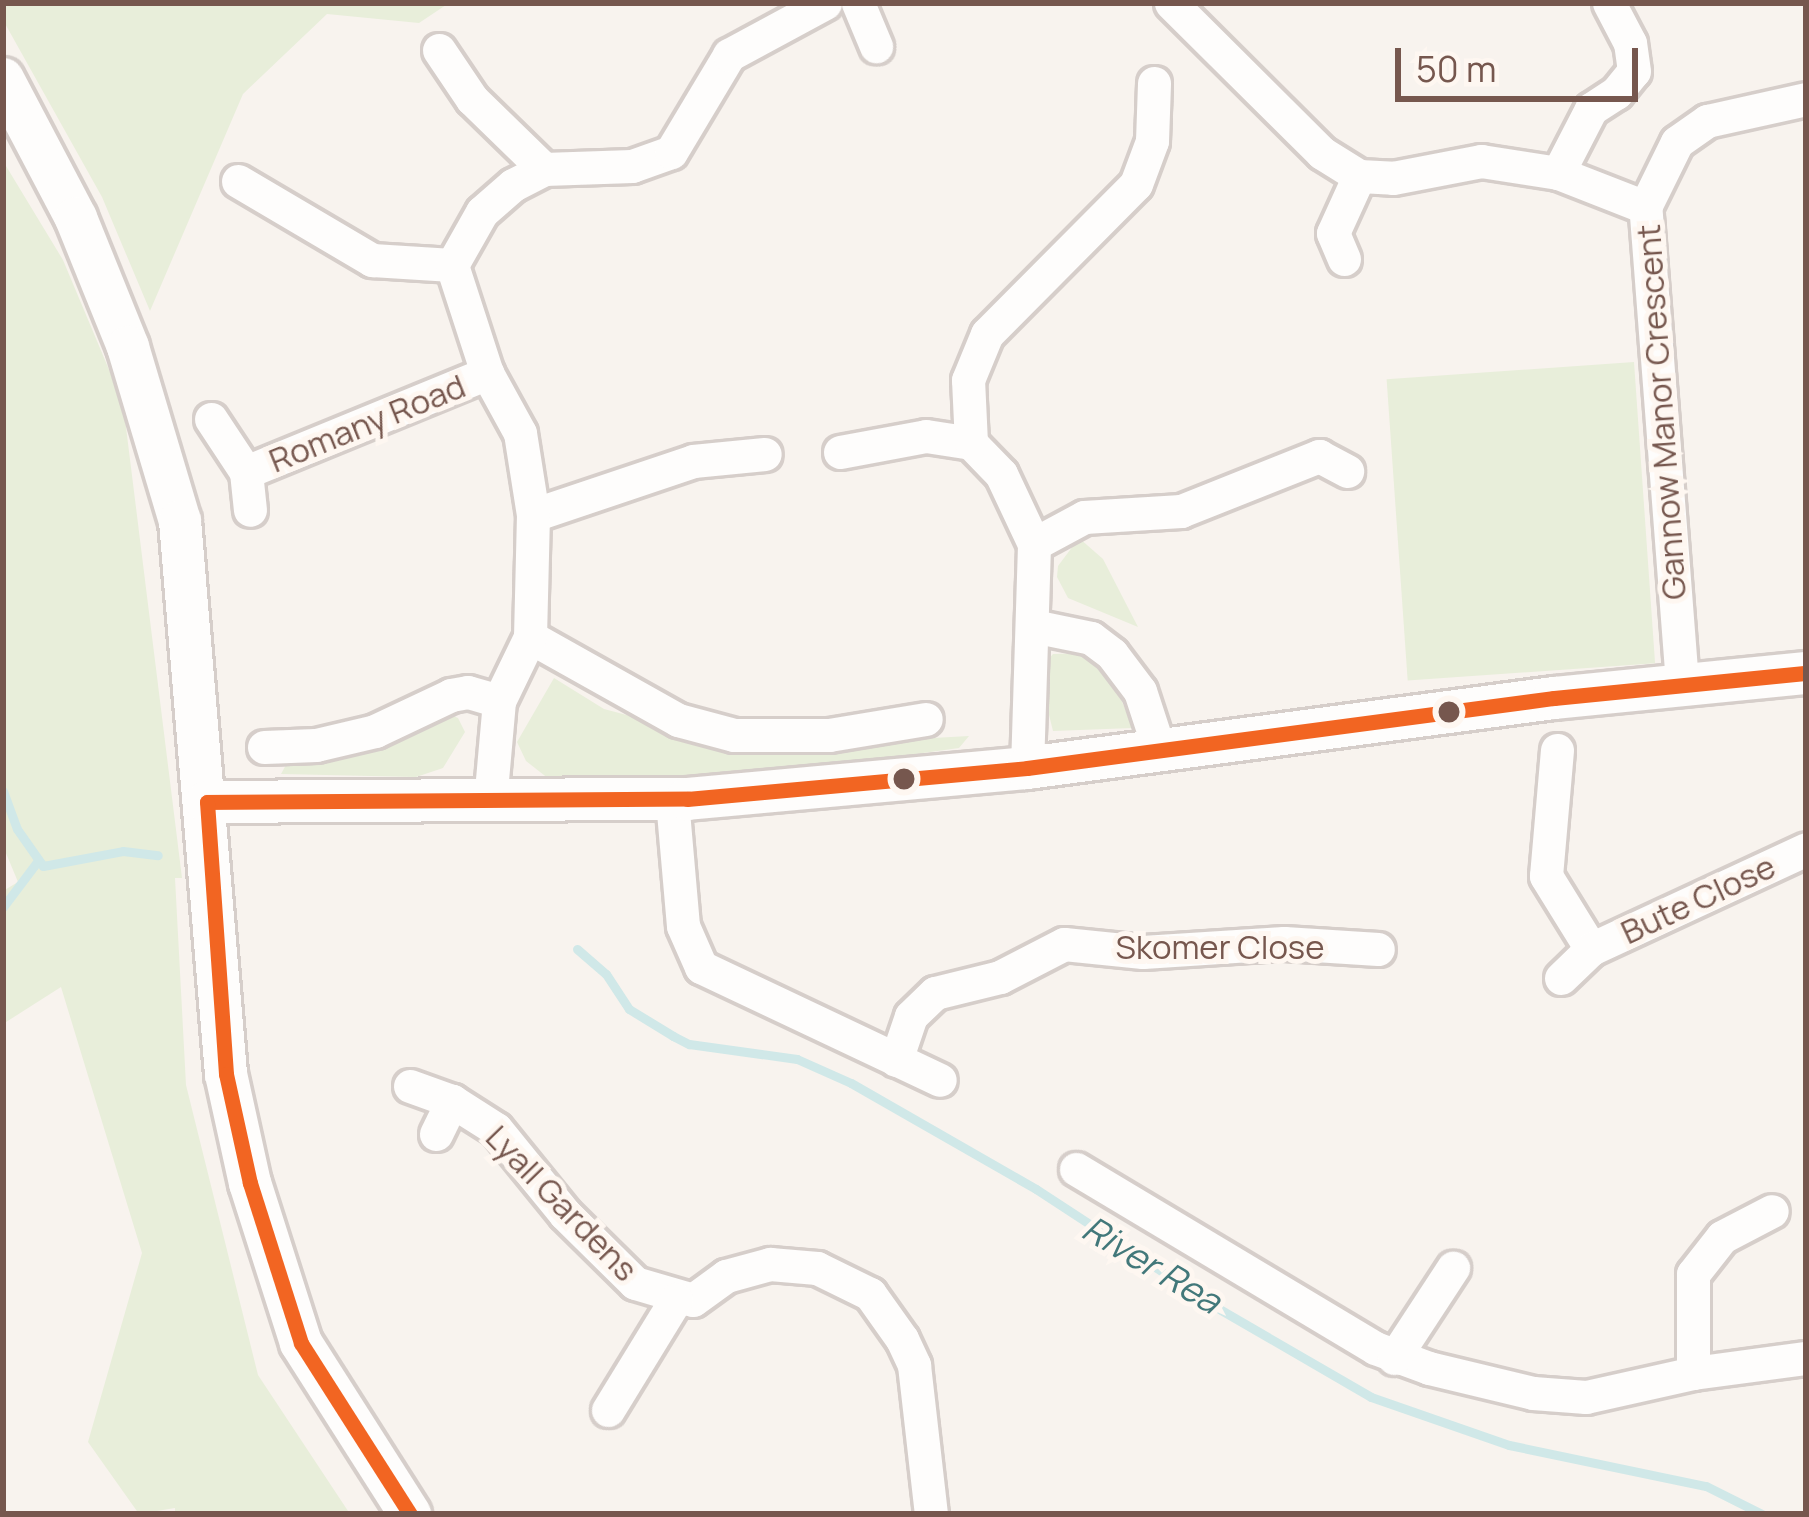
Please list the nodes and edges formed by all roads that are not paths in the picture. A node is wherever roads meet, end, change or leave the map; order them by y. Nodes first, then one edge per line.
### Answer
1 (825, 3) edge
2 (858, 3) edge
3 (1171, 3) edge
4 (1609, 3) edge
5 (876, 46) dead end
6 (439, 50) dead end
7 (3, 79) edge
8 (1154, 83) dead end
9 (1806, 99) edge
10 (544, 169) junction
11 (1558, 173) junction
12 (1359, 176) junction
13 (238, 181) dead end
14 (1646, 207) junction
15 (1344, 259) dead end
16 (452, 265) junction
17 (487, 373) junction
18 (211, 419) dead end
19 (971, 442) junction
20 (840, 452) dead end
21 (765, 454) dead end
22 (1347, 471) dead end
23 (246, 472) junction
24 (250, 510) dead end
25 (532, 514) junction
26 (1034, 544) junction
27 (1033, 626) junction
28 (530, 637) junction
29 (1806, 673) edge
30 (1682, 683) junction
31 (499, 701) junction
32 (926, 719) dead end
33 (264, 747) dead end
34 (1159, 749) junction
35 (1557, 751) dead end
36 (1027, 768) junction
37 (672, 800) junction
38 (207, 802) junction
39 (490, 802) junction
40 (1806, 849) edge
41 (1591, 949) junction
42 (1378, 950) dead end
43 (1561, 978) dead end
44 (896, 1060) junction
45 (940, 1080) dead end
46 (410, 1086) dead end
47 (452, 1101) junction
48 (436, 1134) dead end
49 (1076, 1169) dead end
50 (1772, 1211) dead end
51 (1453, 1268) dead end
52 (676, 1299) junction
53 (1394, 1358) junction
54 (1806, 1358) edge
55 (1693, 1373) junction
56 (608, 1410) dead end
57 (410, 1514) edge
58 (931, 1514) edge

1 - 10 street
2 - 5 street
3 - 12 street
4 - 11 street
6 - 10 street
7 - 38 street
8 - 19 street
9 - 14 street, Gannow Manor Crescent
10 - 16 street
11 - 12 street
11 - 14 street
12 - 15 street
13 - 16 street
14 - 30 street, Gannow Manor Crescent
16 - 17 street, Romany Road
17 - 23 street, Romany Road
17 - 25 street, Romany Road
18 - 23 street, Romany Road
19 - 20 street
19 - 26 street
21 - 25 street
22 - 26 street
23 - 24 street, Romany Road
25 - 28 street, Romany Road
26 - 27 street
27 - 34 street
27 - 36 street
28 - 31 street, Romany Road
28 - 32 street
29 - 30 street
30 - 34 street
31 - 33 street
31 - 39 street, Romany Road
34 - 36 street
35 - 41 street, Bute Close
36 - 37 street
37 - 39 street
37 - 44 street
38 - 39 street
38 - 57 street
40 - 41 street, Bute Close
41 - 43 street, Bute Close
42 - 44 street, Skomer Close
44 - 45 street
46 - 47 street, Lyall Gardens
47 - 48 street, Lyall Gardens
47 - 52 street, Lyall Gardens
49 - 53 street
50 - 55 street
51 - 53 street
52 - 56 street, Lyall Gardens
52 - 58 street, Lyall Gardens
53 - 55 street
54 - 55 street

